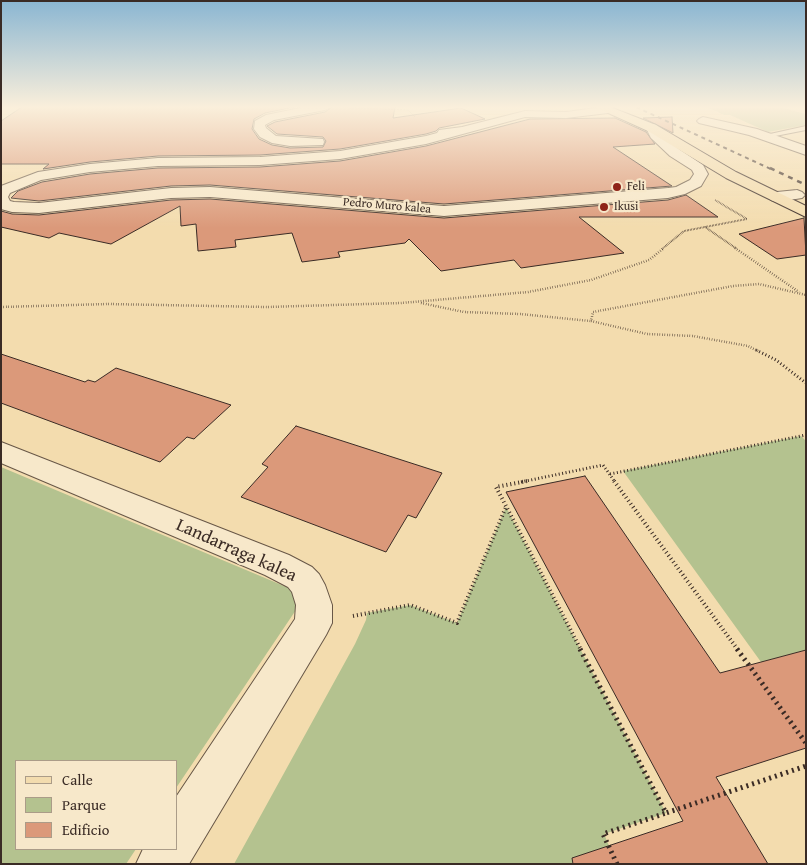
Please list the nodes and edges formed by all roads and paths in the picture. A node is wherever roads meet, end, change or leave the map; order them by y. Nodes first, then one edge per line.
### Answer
1 (386, 147) edge
2 (669, 147) edge
3 (685, 147) edge
4 (794, 147) edge
5 (806, 152) edge
6 (696, 183) junction
7 (797, 195) dead end
8 (1, 197) edge
9 (777, 198) junction
10 (806, 212) edge
11 (705, 227) junction
12 (801, 294) junction
13 (806, 295) edge
14 (416, 302) junction
15 (1, 307) edge
16 (591, 321) junction
17 (806, 383) edge
18 (806, 435) edge
19 (1, 452) edge
20 (610, 474) junction
21 (506, 507) junction
22 (313, 624) junction
23 (806, 743) edge
24 (806, 766) edge
25 (666, 813) junction
26 (178, 837) edge
27 (169, 850) edge
28 (161, 864) edge
29 (617, 864) edge

1 - 8 street, Pedro Muro kalea
2 - 6 street
3 - 9 main road
4 - 5 street
6 - 8 street, Pedro Muro kalea
6 - 11 path
7 - 9 street
9 - 10 main road
11 - 12 path
11 - 14 path
12 - 13 path
12 - 16 path
14 - 15 path
14 - 16 path
16 - 17 path
18 - 20 path
19 - 22 street, Landarraga kalea
20 - 21 path
20 - 23 path
21 - 22 path
21 - 25 path
22 - 26 street
24 - 25 path
25 - 29 path
27 - 28 street

